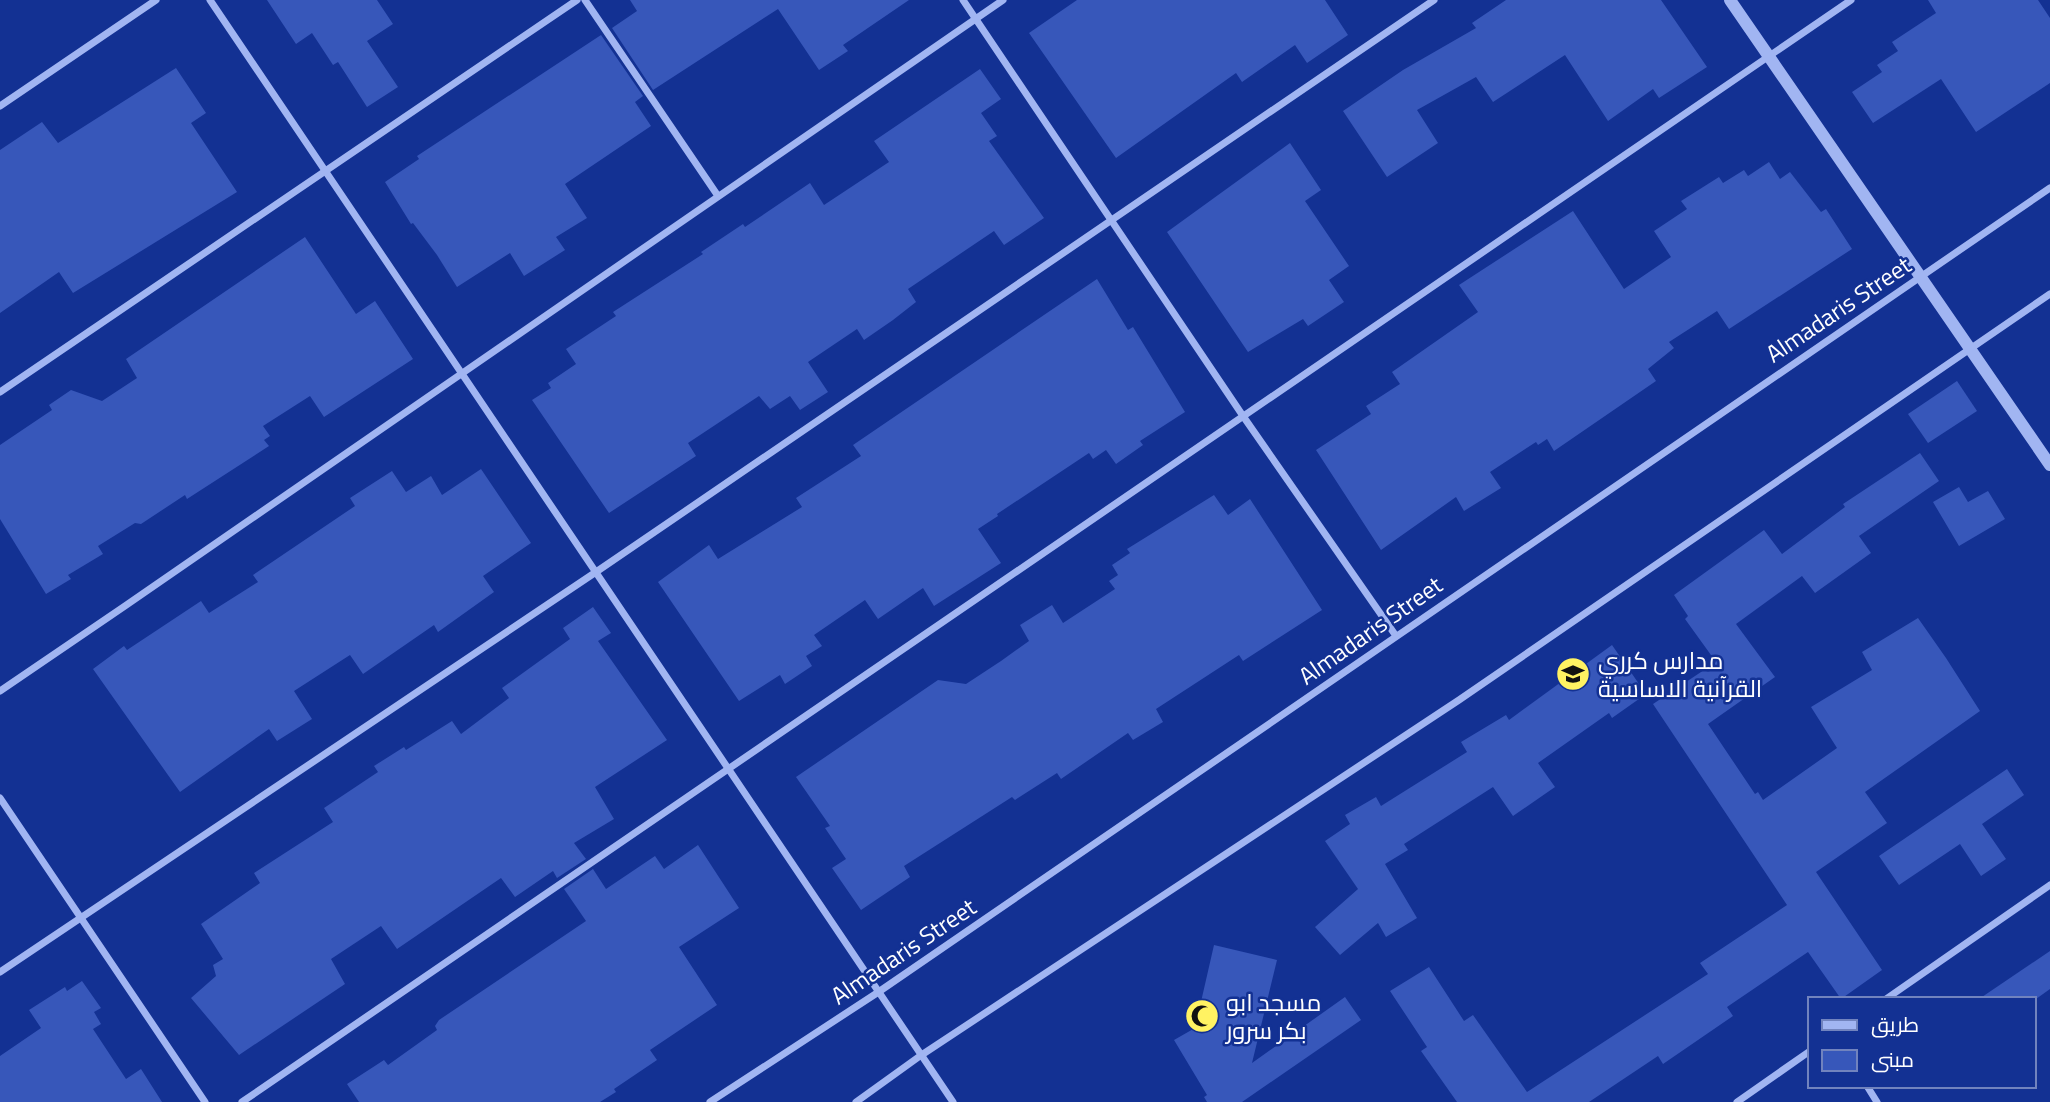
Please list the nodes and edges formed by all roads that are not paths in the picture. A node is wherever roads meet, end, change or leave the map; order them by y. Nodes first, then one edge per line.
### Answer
1 (156, 0) edge
2 (210, 0) edge
3 (577, 0) edge
4 (586, 0) edge
5 (963, 0) edge
6 (1003, 0) edge
7 (1434, 0) edge
8 (1730, 0) edge
9 (1851, 0) edge
10 (975, 19) junction
11 (1769, 55) junction
12 (0, 106) edge
13 (324, 171) junction
14 (2050, 188) edge
15 (718, 195) junction
16 (1109, 219) junction
17 (1921, 276) junction
18 (2050, 294) edge
19 (1970, 348) junction
20 (464, 376) junction
21 (0, 392) edge
22 (1243, 416) junction
23 (2050, 465) edge
24 (596, 572) junction
25 (1396, 636) junction
26 (0, 691) edge
27 (727, 767) junction
28 (0, 798) edge
29 (2050, 885) edge
30 (82, 917) junction
31 (0, 972) edge
32 (877, 993) junction
33 (1889, 997) edge
34 (1808, 1052) edge
35 (920, 1056) junction
36 (205, 1102) edge
37 (242, 1102) edge
38 (710, 1102) edge
39 (856, 1102) edge
40 (953, 1102) edge
41 (1737, 1102) edge

1 - 12 street
2 - 13 street
3 - 13 street
4 - 15 street
5 - 10 street
6 - 10 street
7 - 16 street
8 - 11 street
9 - 11 street
10 - 15 street
10 - 16 street
11 - 17 street
11 - 22 street
13 - 20 street
13 - 21 street
14 - 17 street, Almadaris Street
15 - 20 street
16 - 22 street
16 - 24 street
17 - 19 street
17 - 25 street, Almadaris Street
18 - 19 street
19 - 23 street
19 - 35 street
20 - 24 street
20 - 26 street
22 - 25 street
22 - 27 street
24 - 27 street
24 - 30 street
25 - 32 street, Almadaris Street
27 - 32 street
27 - 37 street
28 - 30 street
29 - 33 street
30 - 31 street
30 - 36 street
32 - 35 street
32 - 38 street, Almadaris Street
34 - 41 street
35 - 39 street
35 - 40 street

